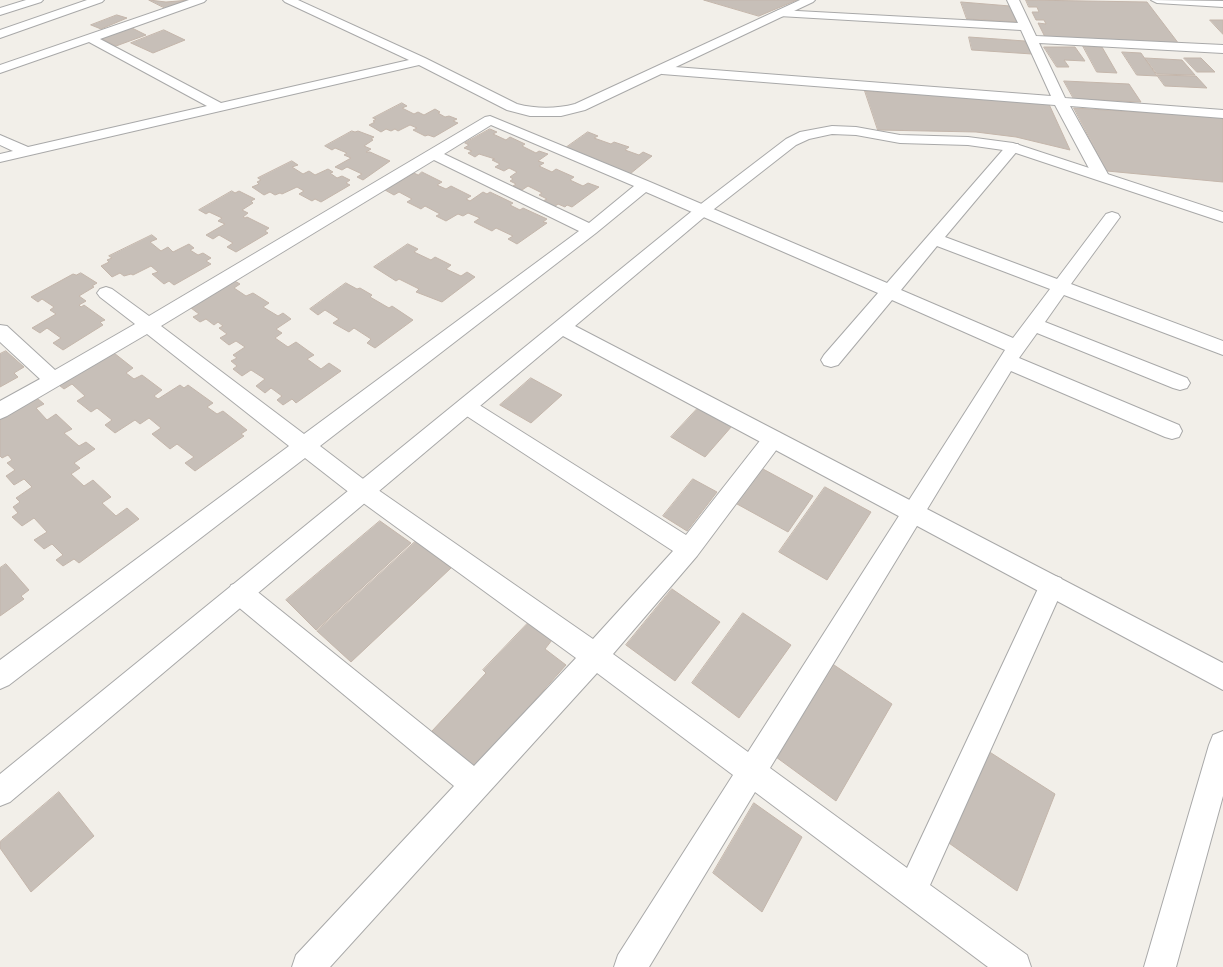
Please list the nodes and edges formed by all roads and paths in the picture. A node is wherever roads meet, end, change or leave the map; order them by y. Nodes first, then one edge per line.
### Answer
1 (37, 0) edge
2 (98, 0) edge
3 (200, 0) edge
4 (289, 0) edge
5 (809, 0) edge
6 (1013, 0) edge
7 (1157, 0) edge
8 (1223, 4) edge
9 (0, 12) edge
10 (779, 13) junction
11 (1026, 27) junction
12 (0, 34) edge
13 (90, 38) junction
14 (1032, 40) junction
15 (1223, 50) edge
16 (421, 61) junction
17 (0, 69) edge
18 (662, 70) junction
19 (1060, 101) junction
20 (218, 108) junction
21 (1223, 114) edge
22 (0, 139) edge
23 (1013, 147) junction
24 (27, 152) junction
25 (433, 154) junction
26 (0, 158) edge
27 (1101, 176) junction
28 (645, 186) junction
29 (702, 210) junction
30 (1112, 217) dead end
31 (1223, 217) edge
32 (590, 230) junction
33 (934, 240) junction
34 (1060, 288) junction
35 (889, 292) junction
36 (106, 293) dead end
37 (1033, 324) junction
38 (148, 325) junction
39 (561, 327) junction
40 (0, 331) edge
41 (1223, 348) edge
42 (1011, 354) junction
43 (830, 360) dead end
44 (53, 379) junction
45 (1180, 384) dead end
46 (466, 406) junction
47 (0, 411) edge
48 (1172, 430) dead end
49 (773, 439) junction
50 (304, 446) junction
51 (363, 491) junction
52 (914, 513) junction
53 (689, 549) junction
54 (1052, 586) junction
55 (240, 593) junction
56 (595, 656) junction
57 (0, 676) edge
58 (1223, 677) edge
59 (1223, 746) edge
60 (751, 772) junction
61 (475, 785) junction
62 (0, 792) edge
63 (912, 891) junction
64 (308, 967) edge
65 (630, 967) edge
66 (1015, 967) edge
67 (1160, 967) edge

1 - 9 street
2 - 12 street
3 - 13 street
4 - 16 street
5 - 10 street
6 - 11 street
7 - 8 street
10 - 11 street
10 - 18 street
11 - 14 street
13 - 17 street
13 - 20 street
14 - 15 street
14 - 19 street
16 - 18 street
16 - 20 street
18 - 19 street
19 - 21 street
19 - 27 street
20 - 24 street
22 - 24 street
23 - 27 street
23 - 29 street
23 - 33 street
24 - 26 street
25 - 28 street
25 - 32 street
25 - 38 street
27 - 31 street
28 - 29 street
28 - 32 street
29 - 35 street
29 - 39 street
30 - 34 street
32 - 50 street
33 - 34 street
33 - 35 street
34 - 37 street
34 - 41 street
35 - 42 street
35 - 43 street
36 - 38 street
37 - 42 street
37 - 45 street
38 - 44 street
38 - 50 street
39 - 46 street
39 - 49 street
40 - 44 street
42 - 48 street
42 - 52 street
44 - 47 street
46 - 51 street
46 - 53 street
49 - 52 street
49 - 53 street
50 - 51 street
50 - 57 street
51 - 55 street
51 - 56 street
52 - 54 street
52 - 60 street
53 - 56 street
54 - 58 street
54 - 63 street
55 - 61 street
55 - 62 street
56 - 60 street
56 - 61 street
59 - 67 street
60 - 63 street
60 - 65 street
61 - 64 street
63 - 66 street

